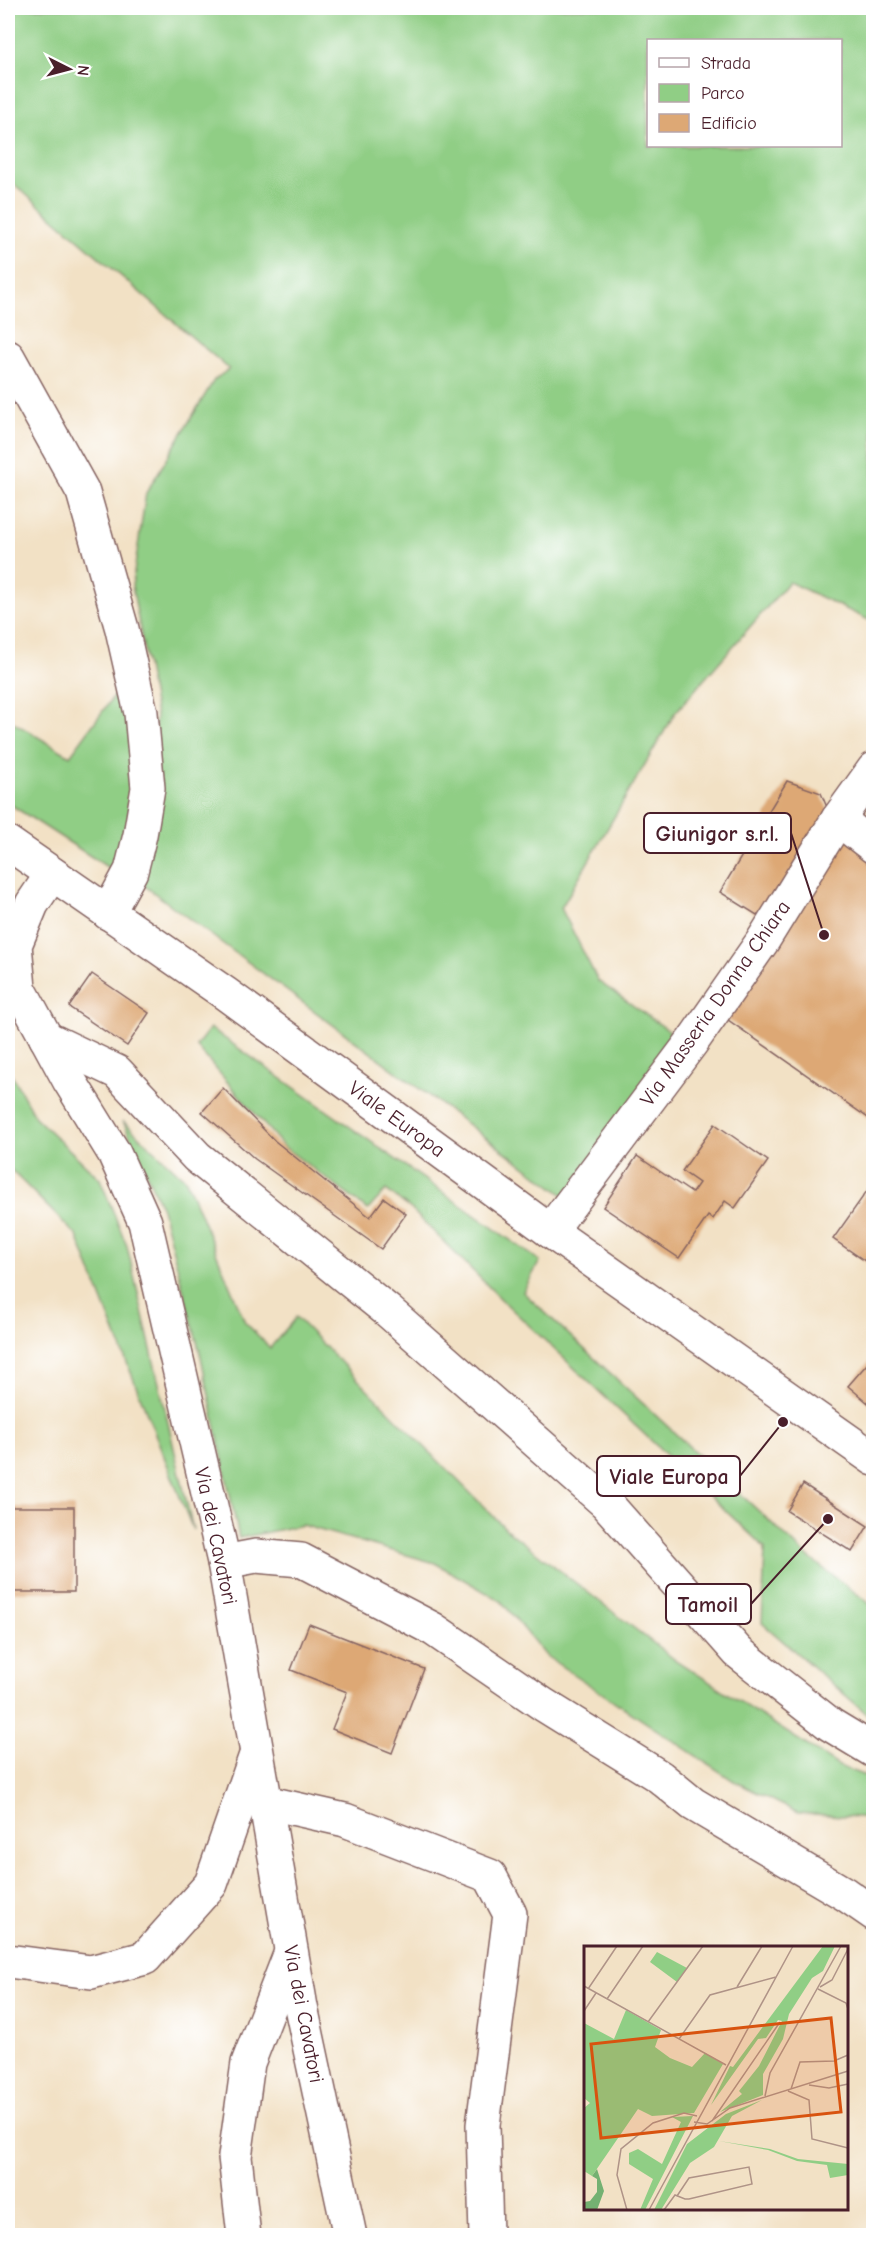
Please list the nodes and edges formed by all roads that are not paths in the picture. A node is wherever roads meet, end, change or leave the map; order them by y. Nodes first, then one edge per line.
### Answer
1 (8, 357) edge
2 (873, 769) edge
3 (838, 819) junction
4 (8, 843) edge
5 (873, 847) edge
6 (52, 874) junction
7 (108, 913) junction
8 (46, 1038) junction
9 (550, 1231) junction
10 (873, 1459) edge
11 (224, 1562) junction
12 (873, 1751) edge
13 (257, 1753) junction
14 (265, 1802) junction
15 (873, 1914) edge
16 (291, 1952) junction
17 (8, 1961) edge
18 (244, 2235) edge
19 (350, 2235) edge
20 (486, 2235) edge

1 - 7 street
2 - 3 street, Via Masseria Donna Chiara
3 - 5 street
3 - 9 street, Via Masseria Donna Chiara
4 - 6 street, Viale Europa
6 - 7 street, Viale Europa
6 - 8 street, Via dei Cavatori
7 - 9 street, Viale Europa
8 - 11 street, Via dei Cavatori
8 - 12 street
9 - 10 street, Viale Europa
11 - 13 street, Via dei Cavatori
11 - 15 street
13 - 14 street, Via dei Cavatori
13 - 17 street
14 - 16 street, Via dei Cavatori
14 - 20 street
16 - 18 street
16 - 19 street, Via dei Cavatori

